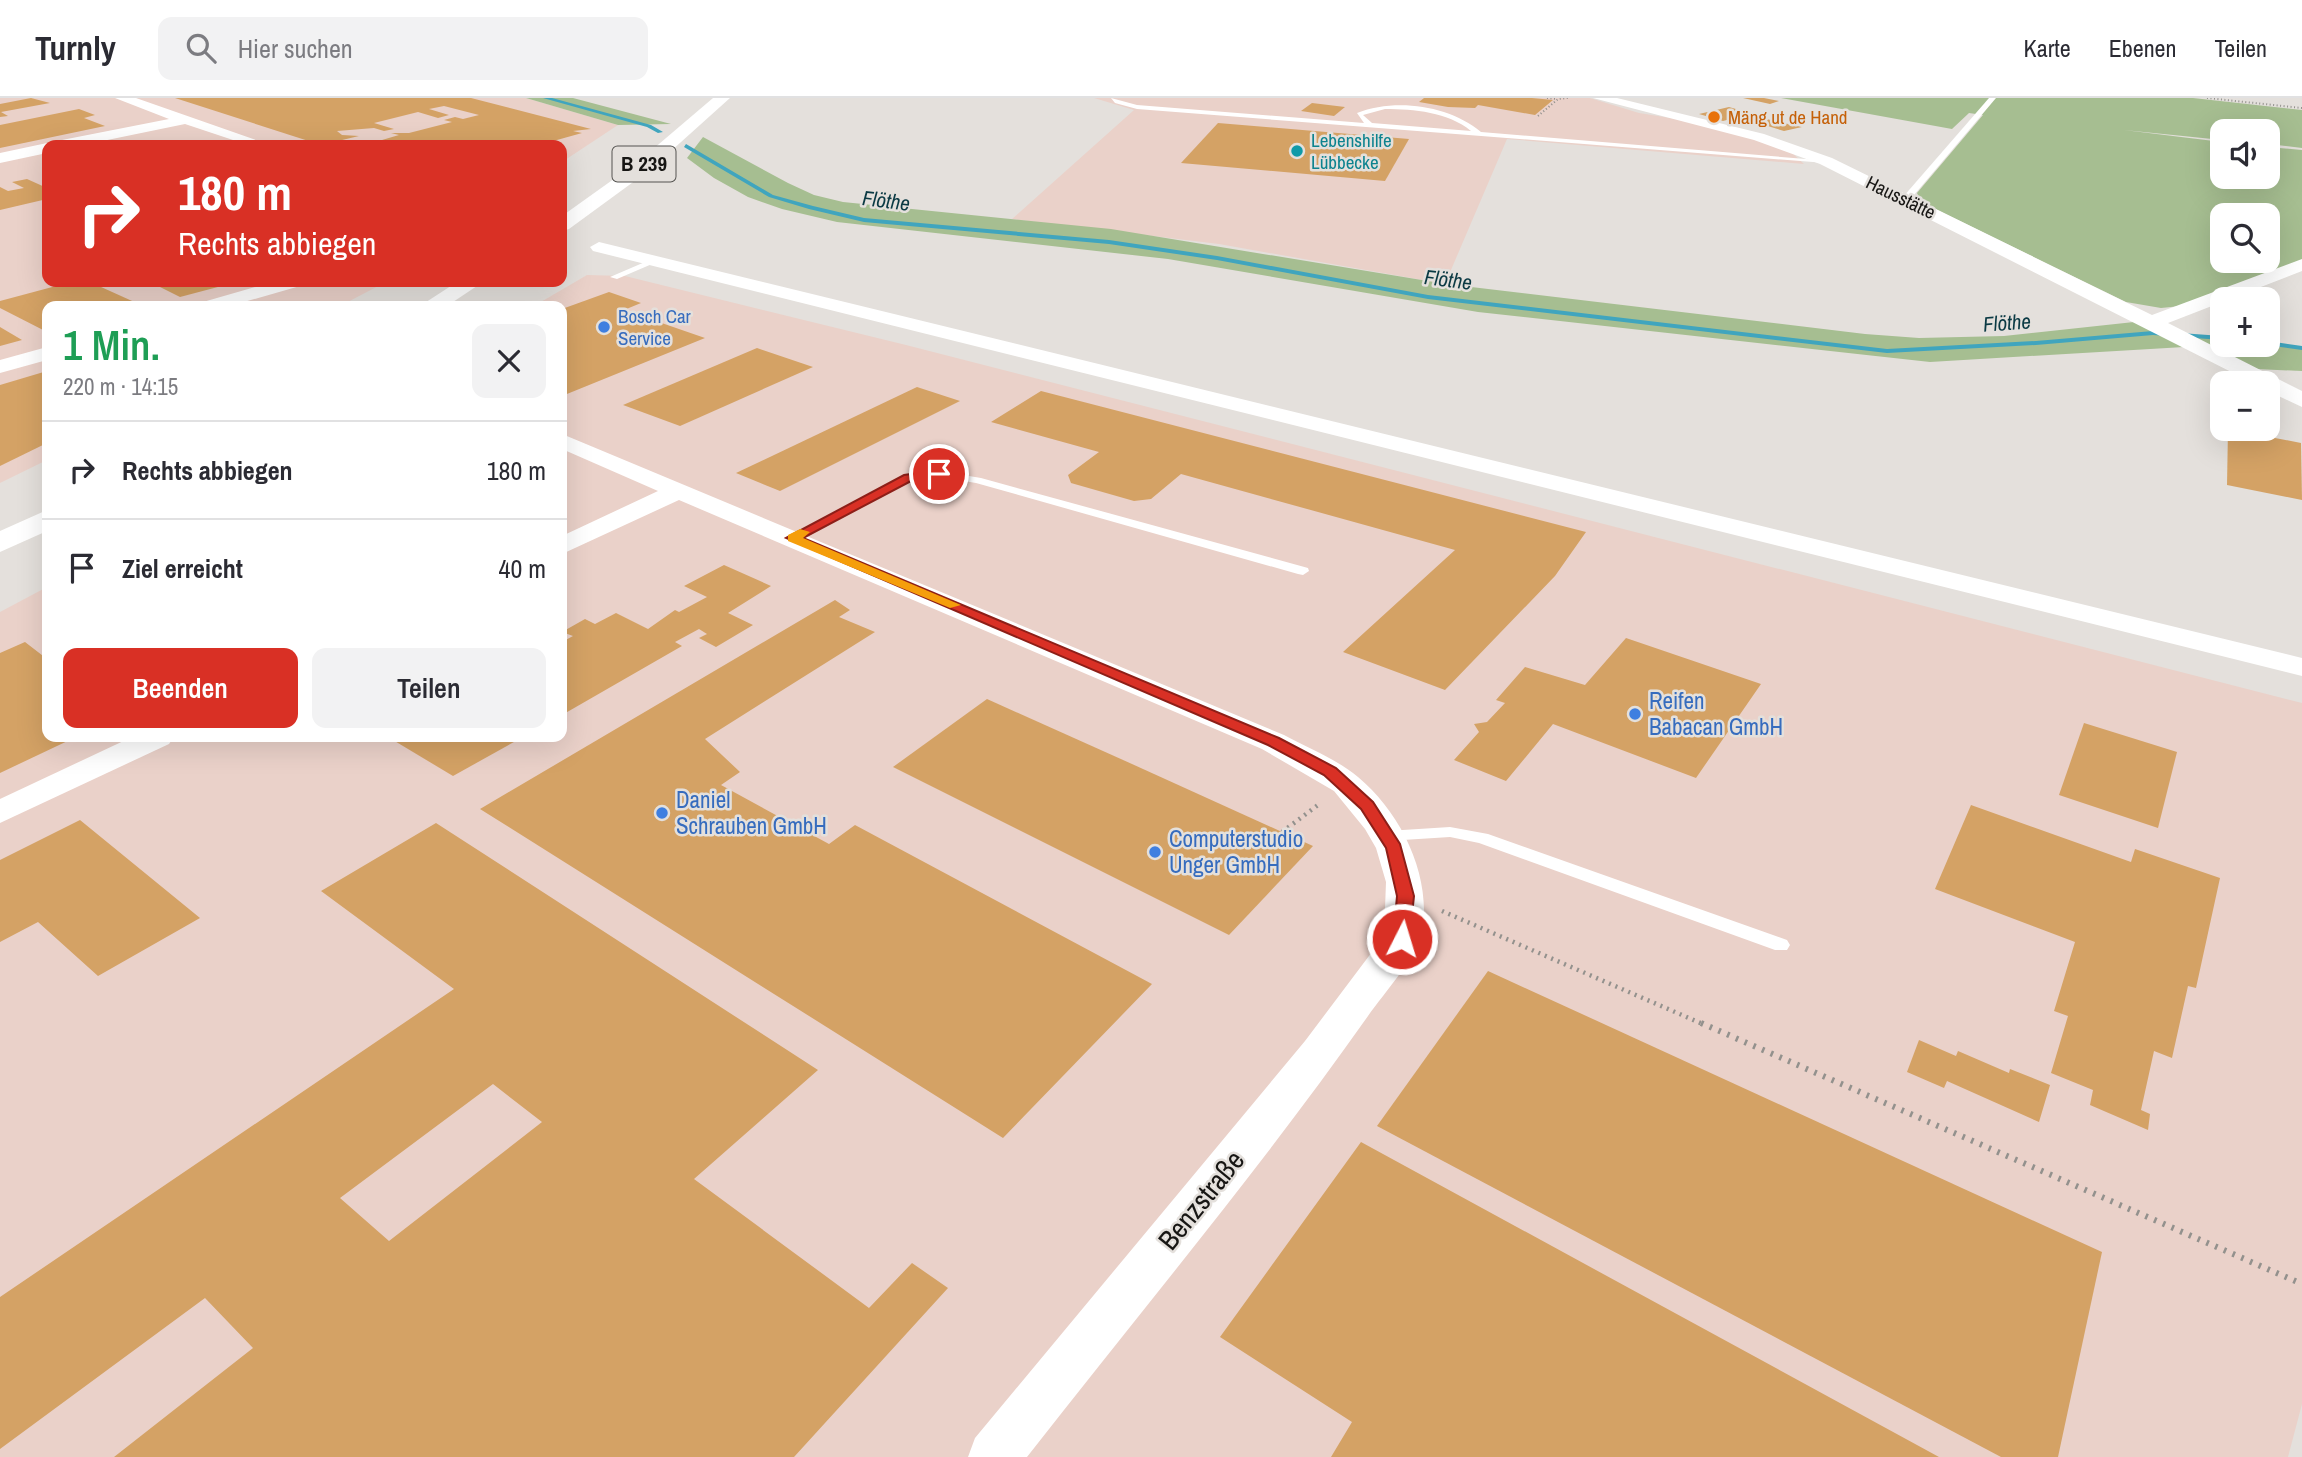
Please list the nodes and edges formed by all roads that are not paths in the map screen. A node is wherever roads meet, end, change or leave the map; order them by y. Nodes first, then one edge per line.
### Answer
1 (122, 98) edge
2 (722, 98) edge
3 (1114, 98) edge
4 (1600, 98) edge
5 (1993, 98) edge
6 (185, 120) junction
7 (1371, 126) junction
8 (1479, 134) junction
9 (87, 140) edge
10 (247, 140) edge
11 (42, 149) edge
12 (0, 158) edge
13 (1826, 161) junction
14 (1906, 199) junction
15 (567, 222) edge
16 (599, 247) dead end
17 (655, 261) junction
18 (2302, 265) edge
19 (614, 277) dead end
20 (276, 287) edge
21 (463, 287) edge
22 (227, 301) edge
23 (440, 301) edge
24 (2151, 322) junction
25 (42, 354) edge
26 (0, 367) edge
27 (2302, 400) edge
28 (567, 443) edge
29 (677, 491) junction
30 (42, 522) edge
31 (793, 538) junction
32 (0, 543) edge
33 (567, 544) edge
34 (1303, 570) dead end
35 (2302, 667) edge
36 (147, 742) edge
37 (0, 811) edge
38 (1387, 836) junction
39 (1781, 945) dead end
40 (994, 1457) edge

1 - 6 street
2 - 15 main road, B 239
3 - 7 lane
4 - 13 street, Hausstätte
5 - 14 lane
6 - 9 street
6 - 10 street
7 - 8 lane
7 - 8 lane
8 - 13 lane
11 - 12 street
13 - 14 street, Hausstätte
14 - 24 street, Hausstätte
16 - 17 street
17 - 19 lane
17 - 35 street
18 - 24 street
20 - 22 street
21 - 23 main road
24 - 27 street, Hausstätte
25 - 26 street
28 - 29 street
29 - 31 street
29 - 33 street
30 - 32 main road
31 - 34 lane
31 - 38 street
36 - 37 street
38 - 39 lane
38 - 40 street, Benzstraße

